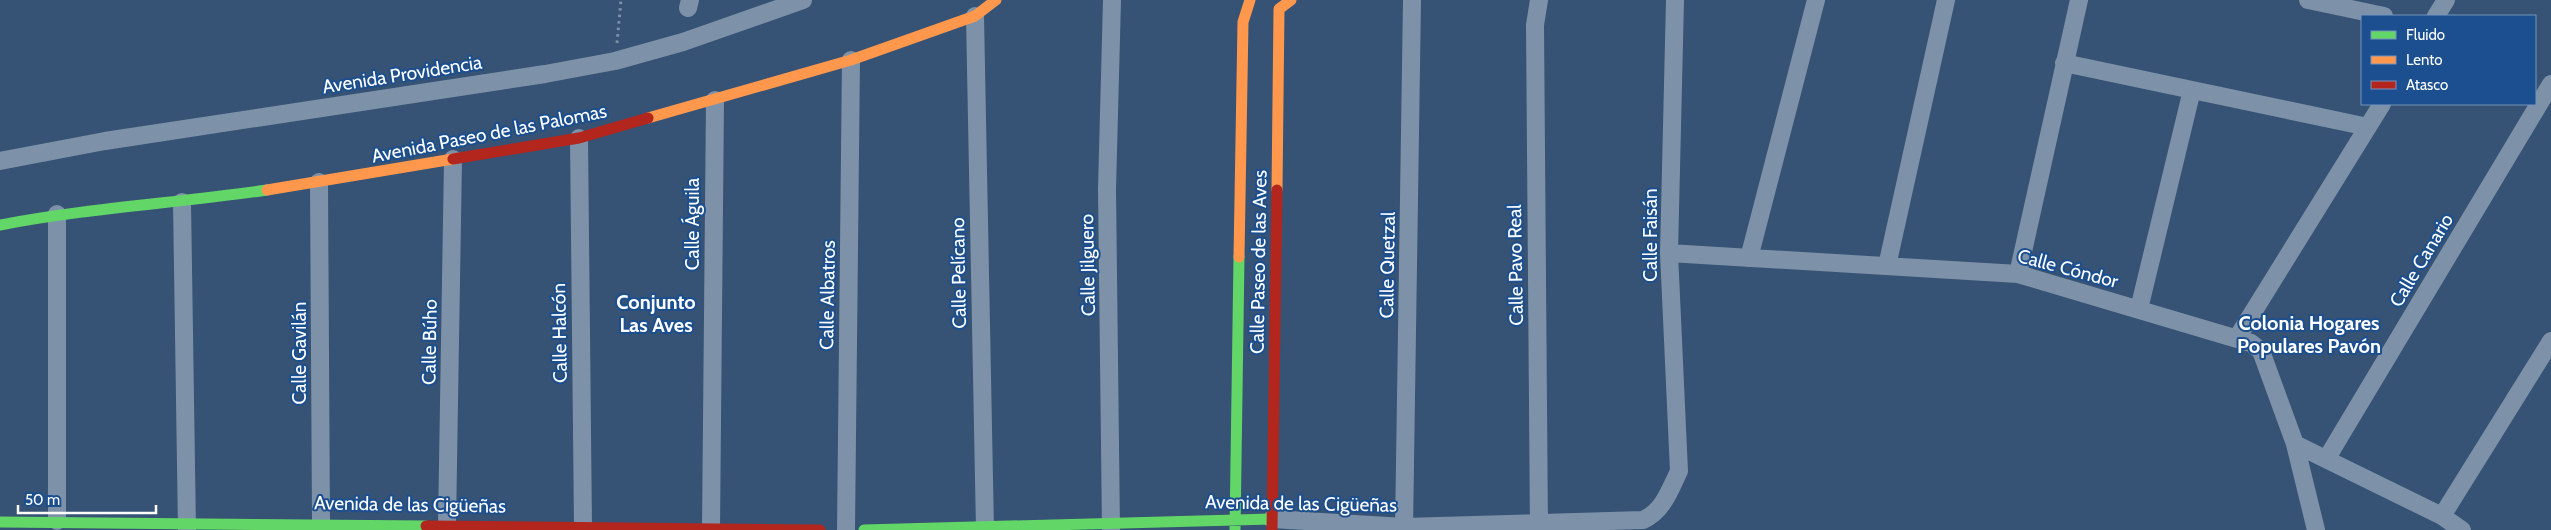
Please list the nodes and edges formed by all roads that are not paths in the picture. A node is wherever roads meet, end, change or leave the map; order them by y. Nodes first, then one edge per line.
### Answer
1 (803, 0) edge
2 (996, 0) edge
3 (1112, 0) edge
4 (1250, 0) edge
5 (1412, 0) edge
6 (1539, 0) edge
7 (1675, 0) edge
8 (1816, 0) edge
9 (1946, 0) edge
10 (2079, 0) edge
11 (2308, 0) edge
12 (2446, 0) edge
13 (1280, 3) edge
14 (2379, 15) edge
15 (2437, 15) edge
16 (975, 16) junction
17 (851, 60) junction
18 (2064, 63) junction
19 (2551, 84) edge
20 (2192, 90) junction
21 (714, 100) junction
22 (2381, 105) edge
23 (2368, 127) junction
24 (579, 138) junction
25 (453, 160) junction
26 (0, 161) edge
27 (318, 182) junction
28 (182, 202) junction
29 (57, 214) junction
30 (0, 225) edge
31 (1669, 253) junction
32 (1749, 258) junction
33 (1887, 266) junction
34 (2018, 274) junction
35 (2139, 309) junction
36 (2237, 338) junction
37 (2551, 341) edge
38 (2295, 444) junction
39 (2328, 458) junction
40 (1680, 471) joint
41 (2442, 516) junction
42 (57, 521) junction
43 (0, 522) edge
44 (321, 524) junction
45 (447, 525) junction
46 (1235, 525) edge
47 (1272, 525) edge
48 (187, 526) edge
49 (1111, 527) edge
50 (1539, 527) edge
51 (583, 528) junction
52 (1404, 528) edge
53 (711, 529) junction
54 (985, 529) edge
55 (820, 530) edge
56 (846, 530) edge
57 (864, 530) edge
58 (2316, 530) edge
59 (2462, 530) edge

1 - 26 street, Avenida Providencia
2 - 16 street, Avenida Paseo de las Palomas
3 - 49 street, Calle Jilguero
4 - 46 street, Calle Paseo de las Aves
5 - 52 street, Calle Quetzal
6 - 50 street, Calle Pavo Real
7 - 31 street, Calle Faisán
8 - 32 street
9 - 33 street
10 - 18 street
11 - 14 street
12 - 15 street
13 - 47 street, Calle Paseo de las Aves
16 - 17 street, Avenida Paseo de las Palomas
16 - 54 street, Calle Pelícano
17 - 21 street, Avenida Paseo de las Palomas
17 - 56 street, Calle Albatros
18 - 20 street
18 - 34 street
19 - 39 street, Calle Canario
20 - 23 street
20 - 35 street
21 - 24 street, Avenida Paseo de las Palomas
21 - 53 street, Calle Águila
22 - 23 street
23 - 36 street
24 - 25 street, Avenida Paseo de las Palomas
24 - 51 street, Calle Halcón
25 - 27 street, Avenida Paseo de las Palomas
25 - 45 street, Calle Búho
27 - 28 street, Avenida Paseo de las Palomas
27 - 44 street, Calle Gavilán
28 - 29 street, Avenida Paseo de las Palomas
28 - 48 street
29 - 30 street, Avenida Paseo de las Palomas
29 - 42 street
31 - 32 street, Calle Cóndor
31 - 40 street, Calle Faisán
32 - 33 street, Calle Cóndor
33 - 34 street, Calle Cóndor
34 - 35 street, Calle Cóndor
35 - 36 street, Calle Cóndor
36 - 38 street, Calle Cóndor
37 - 41 street
38 - 39 street
38 - 58 street, Calle Cóndor
39 - 41 street
40 - 50 street, Avenida de las Cigüeñas
41 - 59 street
42 - 43 street, Avenida de las Cigüeñas
42 - 48 street, Avenida de las Cigüeñas
44 - 45 street, Avenida de las Cigüeñas
44 - 48 street, Avenida de las Cigüeñas
45 - 51 street, Avenida de las Cigüeñas
46 - 47 street, Avenida de las Cigüeñas
46 - 49 street, Avenida de las Cigüeñas
47 - 52 street, Avenida de las Cigüeñas
49 - 54 street, Avenida de las Cigüeñas
50 - 52 street, Avenida de las Cigüeñas
51 - 53 street, Avenida de las Cigüeñas
53 - 55 street, Avenida de las Cigüeñas
54 - 57 street, Avenida de las Cigüeñas

